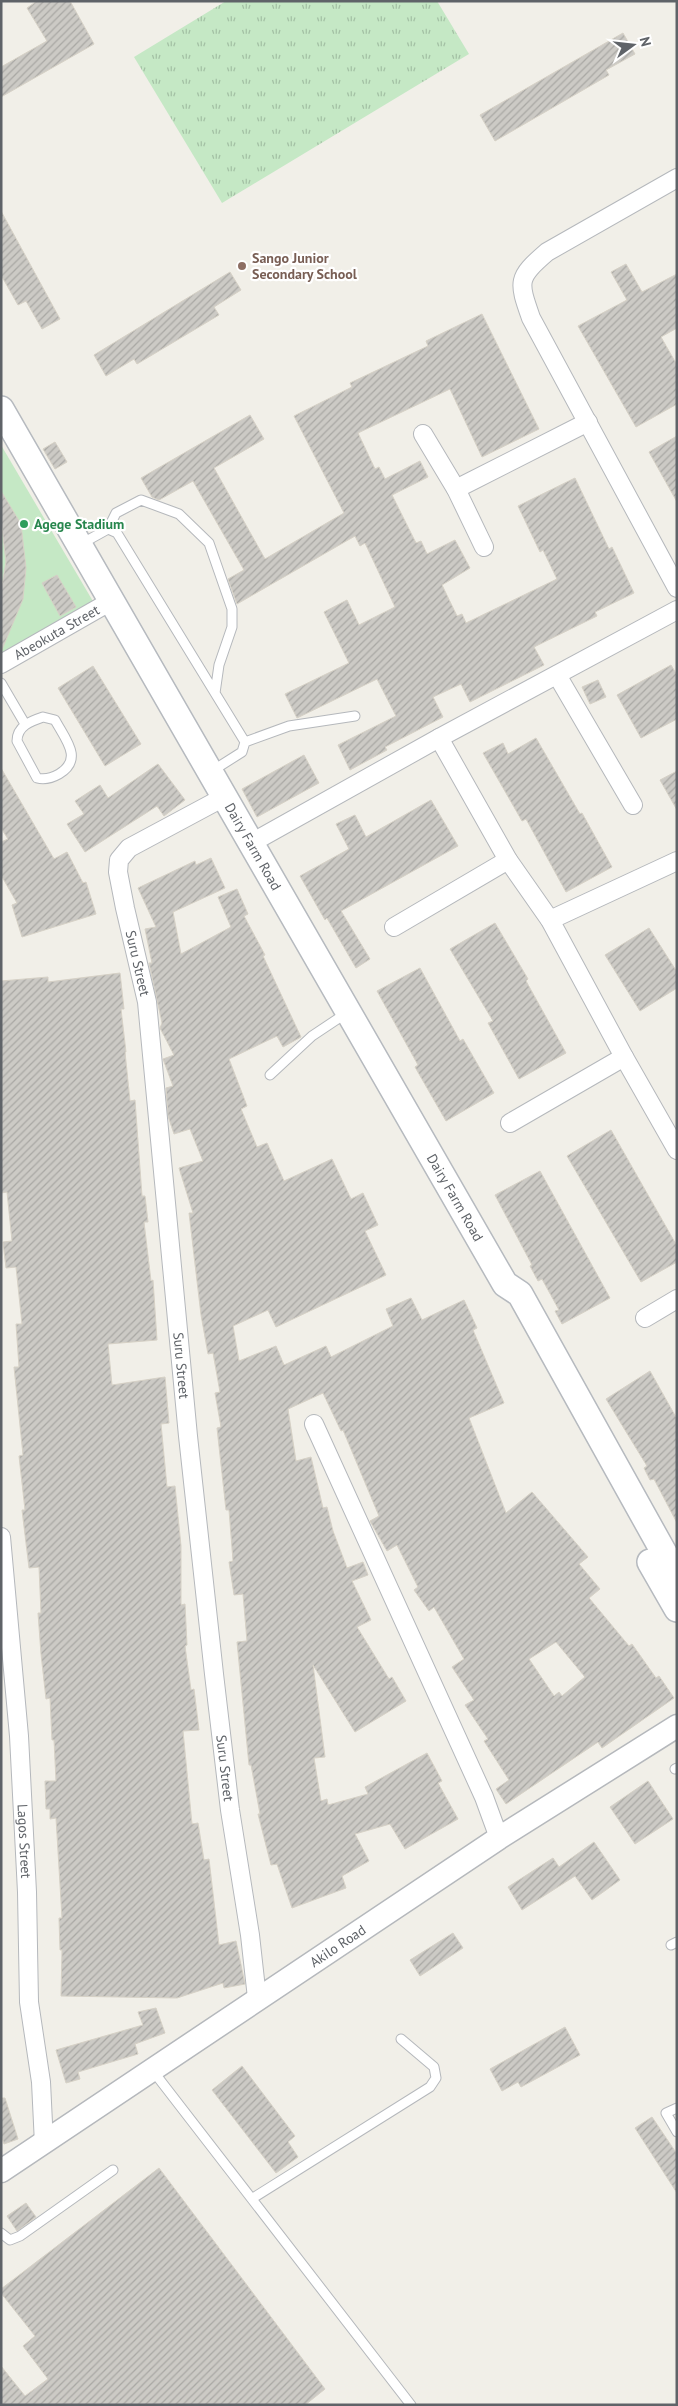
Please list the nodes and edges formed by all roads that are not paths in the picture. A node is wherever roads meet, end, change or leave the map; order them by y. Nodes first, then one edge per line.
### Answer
1 (677, 178) edge
2 (1, 409) edge
3 (588, 422) junction
4 (424, 434) dead end
5 (456, 489) junction
6 (108, 529) junction
7 (80, 544) junction
8 (484, 547) dead end
9 (677, 588) edge
10 (113, 600) junction
11 (677, 610) edge
12 (1, 664) edge
13 (557, 675) junction
14 (1, 683) edge
15 (215, 693) junction
16 (354, 716) dead end
17 (25, 724) junction
18 (439, 738) junction
19 (245, 742) junction
20 (212, 771) junction
21 (226, 796) junction
22 (632, 805) dead end
23 (253, 842) junction
24 (508, 860) junction
25 (677, 862) edge
26 (550, 920) junction
27 (394, 927) dead end
28 (350, 1011) junction
29 (624, 1057) junction
30 (270, 1075) dead end
31 (510, 1123) dead end
32 (677, 1150) edge
33 (505, 1284) junction
34 (677, 1298) edge
35 (645, 1318) dead end
36 (314, 1424) dead end
37 (1, 1537) edge
38 (677, 1576) edge
39 (677, 1609) edge
40 (677, 1726) edge
41 (499, 1838) junction
42 (257, 1998) junction
43 (401, 2039) dead end
44 (153, 2071) junction
45 (677, 2108) edge
46 (677, 2132) edge
47 (44, 2144) junction
48 (113, 2170) dead end
49 (1, 2171) edge
50 (253, 2198) junction
51 (1, 2233) edge
52 (411, 2405) edge

1 - 3 street
2 - 7 main road, Dairy Farm Road
3 - 5 street
3 - 9 street
4 - 5 street
5 - 8 street
6 - 7 lane
6 - 15 lane
6 - 15 lane
7 - 10 main road, Dairy Farm Road
10 - 12 street, Abeokuta Street
10 - 20 main road, Dairy Farm Road
11 - 13 street
13 - 18 street
13 - 22 street
14 - 17 lane
15 - 19 lane
16 - 19 lane
17 - 17 lane
18 - 23 street
18 - 24 street
19 - 20 lane
20 - 21 main road, Dairy Farm Road
21 - 23 main road, Dairy Farm Road
21 - 42 street, Suru Street
23 - 28 main road, Dairy Farm Road
24 - 26 street
24 - 27 street
25 - 26 street
26 - 29 street
28 - 30 lane
28 - 33 main road, Dairy Farm Road
29 - 31 street
29 - 32 street
33 - 38 main road, Dairy Farm Road
33 - 39 main road, Dairy Farm Road
34 - 35 street
36 - 41 street
37 - 47 street, Lagos Street
40 - 41 street, Akilo Road
41 - 42 street, Akilo Road
42 - 44 street, Akilo Road
43 - 50 lane
44 - 47 street, Akilo Road
44 - 50 lane
45 - 46 lane
47 - 49 street, Akilo Road
48 - 51 lane
50 - 52 lane

